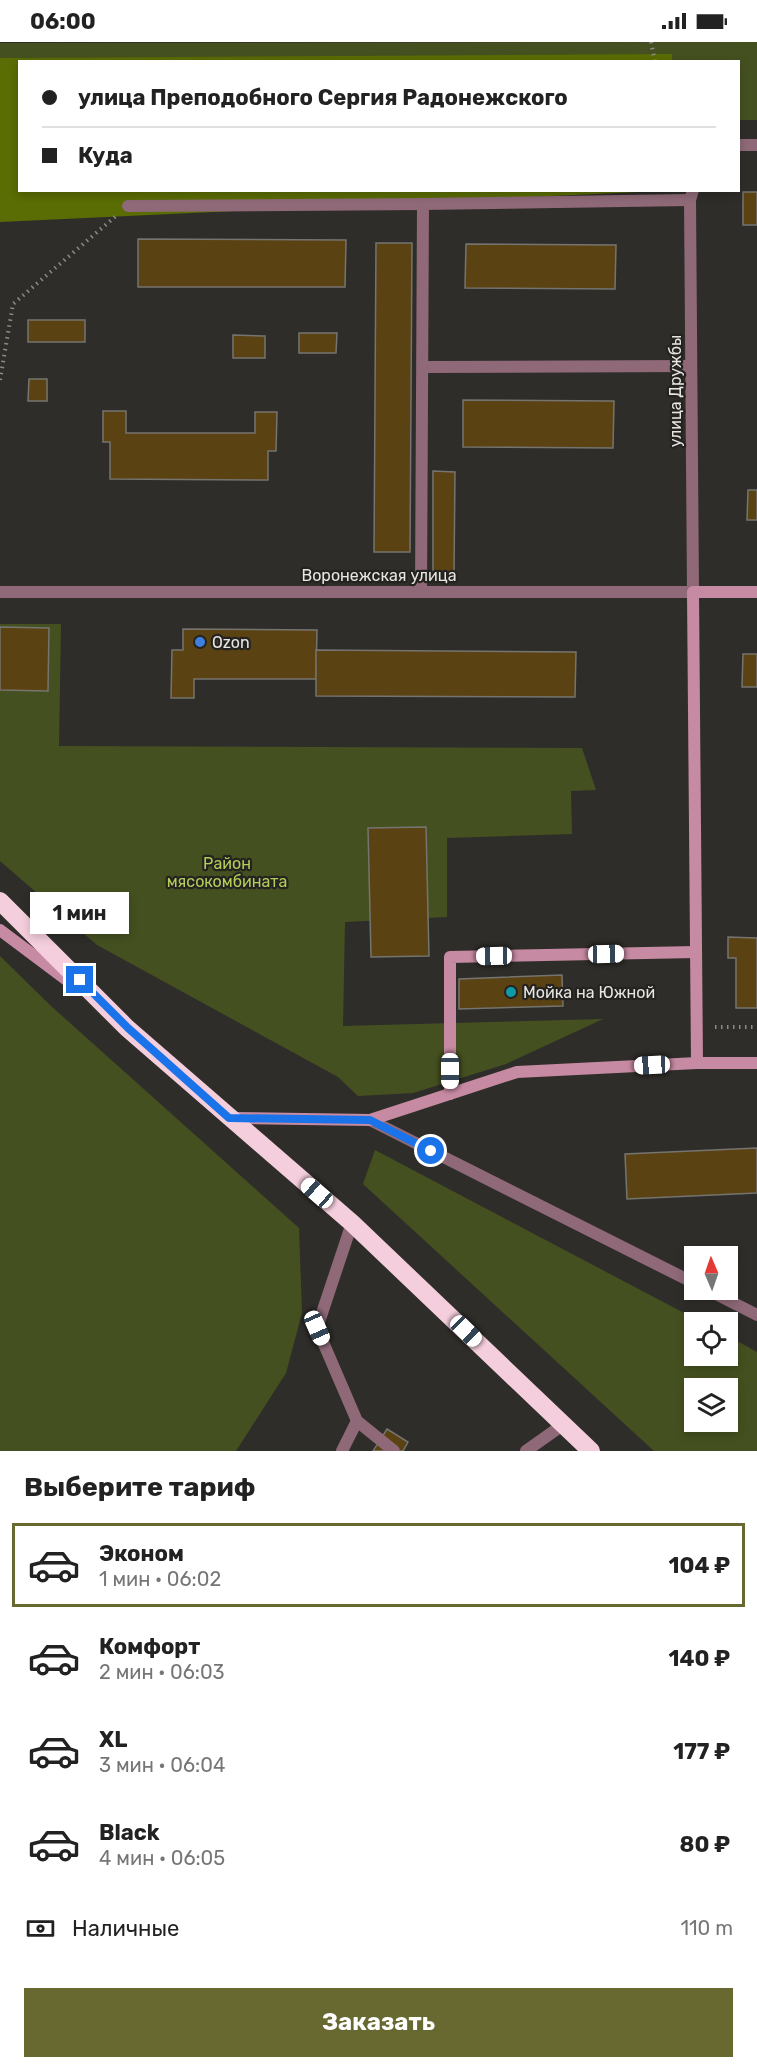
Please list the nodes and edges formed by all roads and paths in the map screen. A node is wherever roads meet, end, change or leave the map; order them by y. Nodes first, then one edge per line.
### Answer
1 (651, 42) edge
2 (655, 60) edge
3 (740, 145) edge
4 (757, 145) edge
5 (691, 195) edge
6 (423, 204) junction
7 (128, 206) joint
8 (691, 366) junction
9 (423, 368) junction
10 (0, 380) edge
11 (0, 592) edge
12 (422, 592) junction
13 (693, 592) junction
14 (757, 592) edge
15 (0, 901) edge
16 (0, 930) edge
17 (696, 952) junction
18 (697, 1027) junction
19 (757, 1027) edge
20 (128, 1028) junction
21 (697, 1063) junction
22 (757, 1063) edge
23 (450, 1094) junction
24 (229, 1118) junction
25 (370, 1120) junction
26 (352, 1223) junction
27 (684, 1278) edge
28 (728, 1300) edge
29 (757, 1314) edge
30 (357, 1421) junction
31 (564, 1424) junction
32 (342, 1451) edge
33 (394, 1451) edge
34 (526, 1451) edge
35 (591, 1451) edge

1 - 2 path
3 - 4 street
5 - 6 street
5 - 8 street, улица Дружбы
6 - 7 street
6 - 9 street
7 - 10 path
8 - 9 street
8 - 13 street, улица Дружбы
9 - 12 street
11 - 12 street, Воронежская улица
12 - 13 street, Воронежская улица
13 - 14 street, Воронежская улица
13 - 17 street
15 - 20 highway
16 - 20 street
17 - 18 street
17 - 23 street
18 - 19 path
18 - 21 street
20 - 24 highway
21 - 22 street
21 - 23 street
23 - 25 street
24 - 25 street
24 - 26 highway
25 - 27 street
26 - 30 street
26 - 31 highway
28 - 29 street
30 - 32 street
30 - 33 street
31 - 34 street
31 - 35 highway

